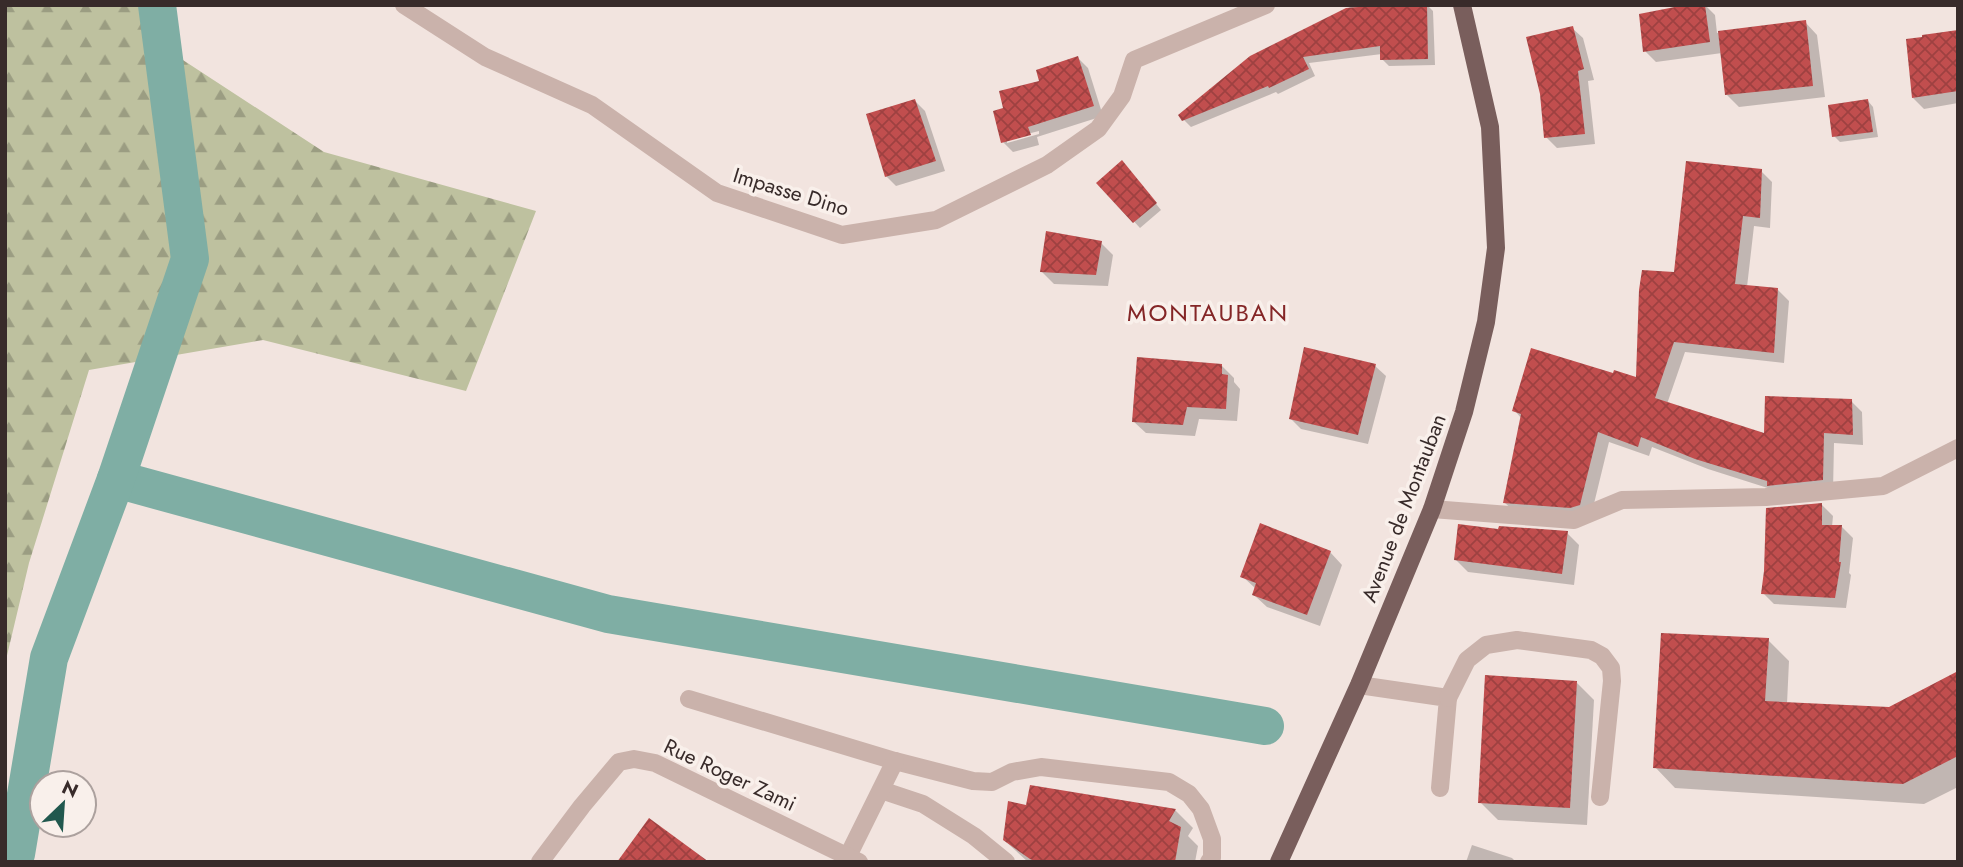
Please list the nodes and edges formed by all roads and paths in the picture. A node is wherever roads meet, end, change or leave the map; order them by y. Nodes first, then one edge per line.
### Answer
1 (404, 5) edge
2 (1266, 5) edge
3 (1462, 5) edge
4 (1958, 448) edge
5 (1432, 509) junction
6 (1359, 685) junction
7 (1448, 698) junction
8 (689, 699) dead end
9 (895, 761) junction
10 (1440, 788) dead end
11 (881, 790) junction
12 (1600, 797) dead end
13 (1282, 853) edge
14 (853, 859) edge
15 (540, 862) edge
16 (1006, 862) edge
17 (1209, 862) edge
18 (1271, 862) edge

1 - 2 street, Impasse Dino
3 - 5 main road, Avenue de Montauban
4 - 5 street
5 - 6 main road, Avenue de Montauban
6 - 7 street
6 - 13 main road, Avenue de Montauban
7 - 10 street
7 - 12 street
8 - 9 street
9 - 11 street
9 - 17 street
11 - 14 street
11 - 16 street
13 - 18 main road, Avenue de Montauban
14 - 15 street, Rue Roger Zami

